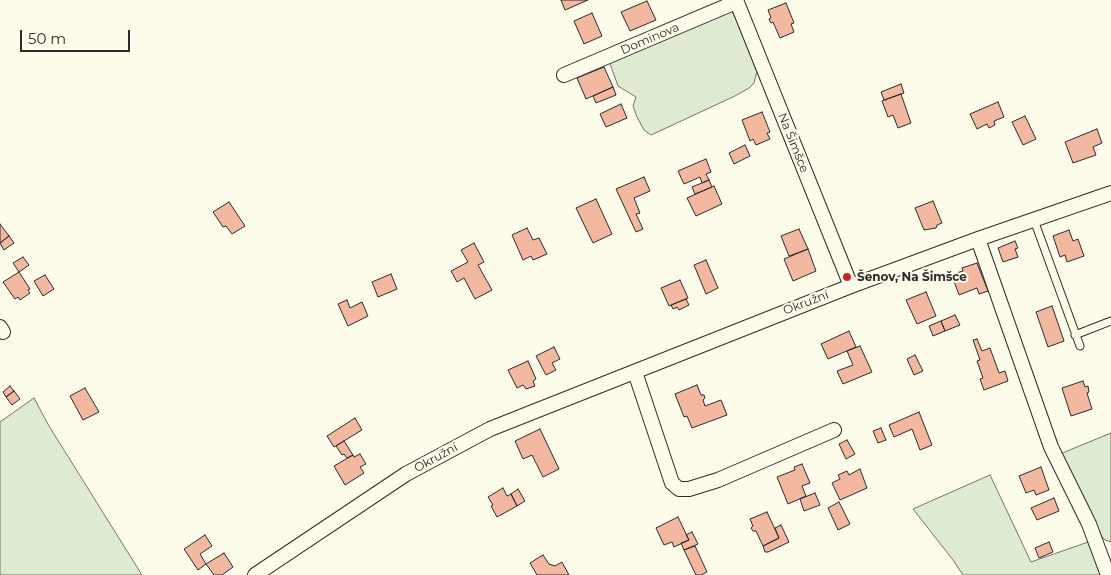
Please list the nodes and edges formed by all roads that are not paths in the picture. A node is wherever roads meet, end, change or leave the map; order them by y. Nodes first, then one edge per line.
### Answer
1 (736, 1) edge
2 (564, 75) dead end
3 (1111, 193) edge
4 (1034, 220) junction
5 (978, 239) junction
6 (851, 286) junction
7 (1111, 321) edge
8 (1076, 335) junction
9 (1080, 346) dead end
10 (634, 372) junction
11 (834, 430) dead end
12 (254, 575) edge
13 (1108, 575) edge

1 - 2 street, Dominova
1 - 6 street, Na Šimšce
3 - 4 street, Okružní
4 - 5 street, Okružní
4 - 8 lane
5 - 6 street, Okružní
5 - 13 street
6 - 10 street, Okružní
7 - 8 lane
8 - 9 lane
10 - 11 street
10 - 12 street, Okružní

